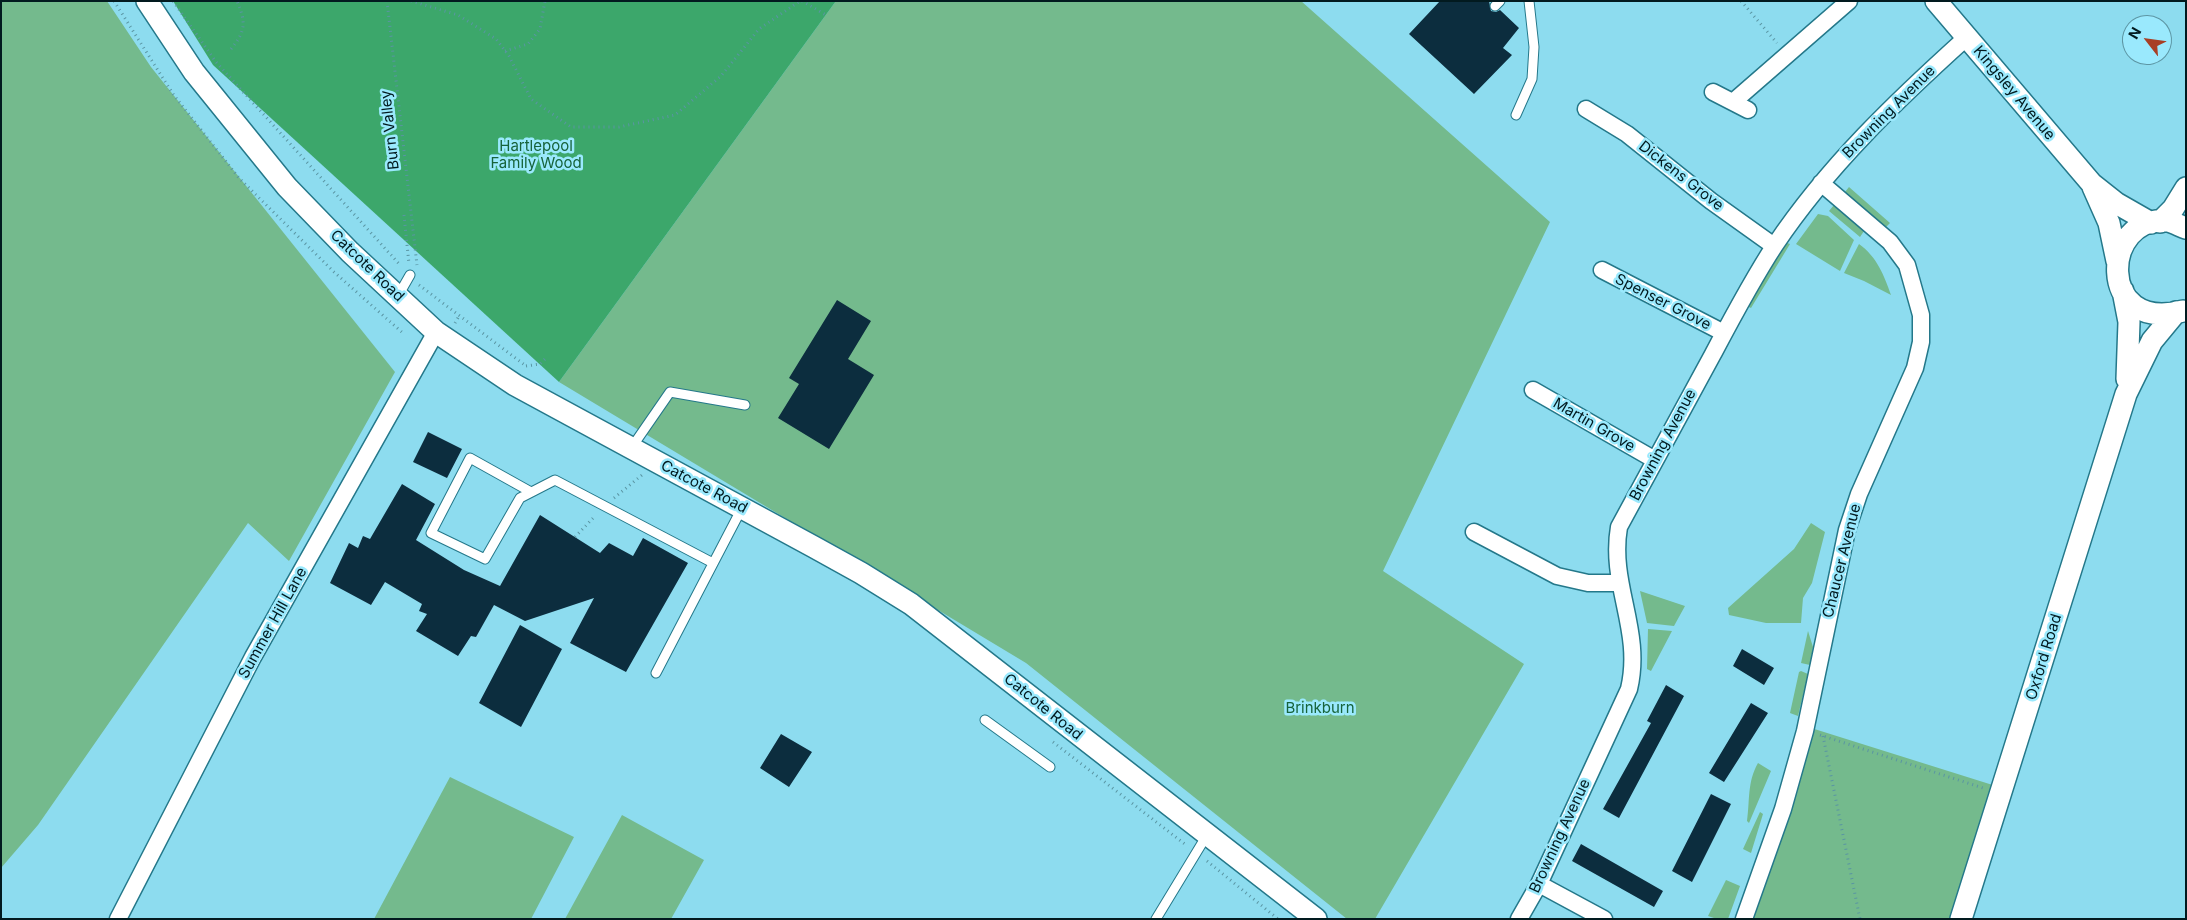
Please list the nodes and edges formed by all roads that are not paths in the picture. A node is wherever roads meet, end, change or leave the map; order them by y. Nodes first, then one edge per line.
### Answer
1 (147, 1) edge
2 (1529, 1) edge
3 (1849, 1) edge
4 (1936, 1) edge
5 (1967, 37) junction
6 (1713, 92) dead end
7 (1733, 102) junction
8 (1586, 109) dead end
9 (1748, 110) dead end
10 (1516, 115) dead end
11 (1821, 183) junction
12 (2092, 184) junction
13 (2186, 188) edge
14 (2156, 222) junction
15 (2186, 228) edge
16 (1774, 246) junction
17 (2117, 261) junction
18 (1602, 270) dead end
19 (410, 275) road end
20 (2123, 291) junction
21 (398, 296) junction
22 (2183, 311) edge
23 (436, 332) junction
24 (1724, 333) junction
25 (1533, 390) dead end
26 (2126, 394) junction
27 (745, 405) dead end
28 (632, 447) junction
29 (1655, 460) junction
30 (531, 492) junction
31 (742, 508) junction
32 (1474, 532) dead end
33 (713, 563) junction
34 (1620, 583) junction
35 (656, 673) dead end
36 (985, 720) dead end
37 (1050, 767) dead end
38 (1207, 834) junction
39 (1539, 884) junction
40 (118, 919) edge
41 (1156, 919) edge
42 (1316, 919) edge
43 (1519, 919) edge
44 (1604, 919) edge
45 (1744, 919) edge
46 (1961, 919) edge

1 - 21 street, Catcote Road
2 - 10 lane
3 - 7 street
4 - 5 street, Kingsley Avenue
5 - 11 street, Browning Avenue
5 - 12 street, Kingsley Avenue
6 - 7 street
7 - 9 street
8 - 16 street, Dickens Grove
11 - 16 street, Browning Avenue
11 - 45 street, Chaucer Avenue
12 - 14 street, Kingsley Avenue
12 - 17 street, Kingsley Avenue
13 - 14 street
14 - 15 street, Kingsley Avenue
14 - 17 street
16 - 24 street, Browning Avenue
17 - 20 street, Kingsley Avenue
18 - 24 street, Spenser Grove
19 - 21 lane
20 - 22 street
20 - 26 street, Oxford Road
21 - 23 street, Catcote Road
22 - 26 street, Oxford Road
23 - 28 street, Catcote Road
23 - 40 street, Summer Hill Lane
24 - 29 street, Browning Avenue
25 - 29 street, Martin Grove
26 - 46 street, Oxford Road
27 - 28 lane
28 - 31 street, Catcote Road
29 - 34 street, Browning Avenue
30 - 30 lane
30 - 33 lane
31 - 33 lane
31 - 38 street, Catcote Road
32 - 34 street
33 - 35 lane
34 - 39 street, Browning Avenue
36 - 37 lane
38 - 41 lane
38 - 42 street, Catcote Road
39 - 43 street, Browning Avenue
39 - 44 street

